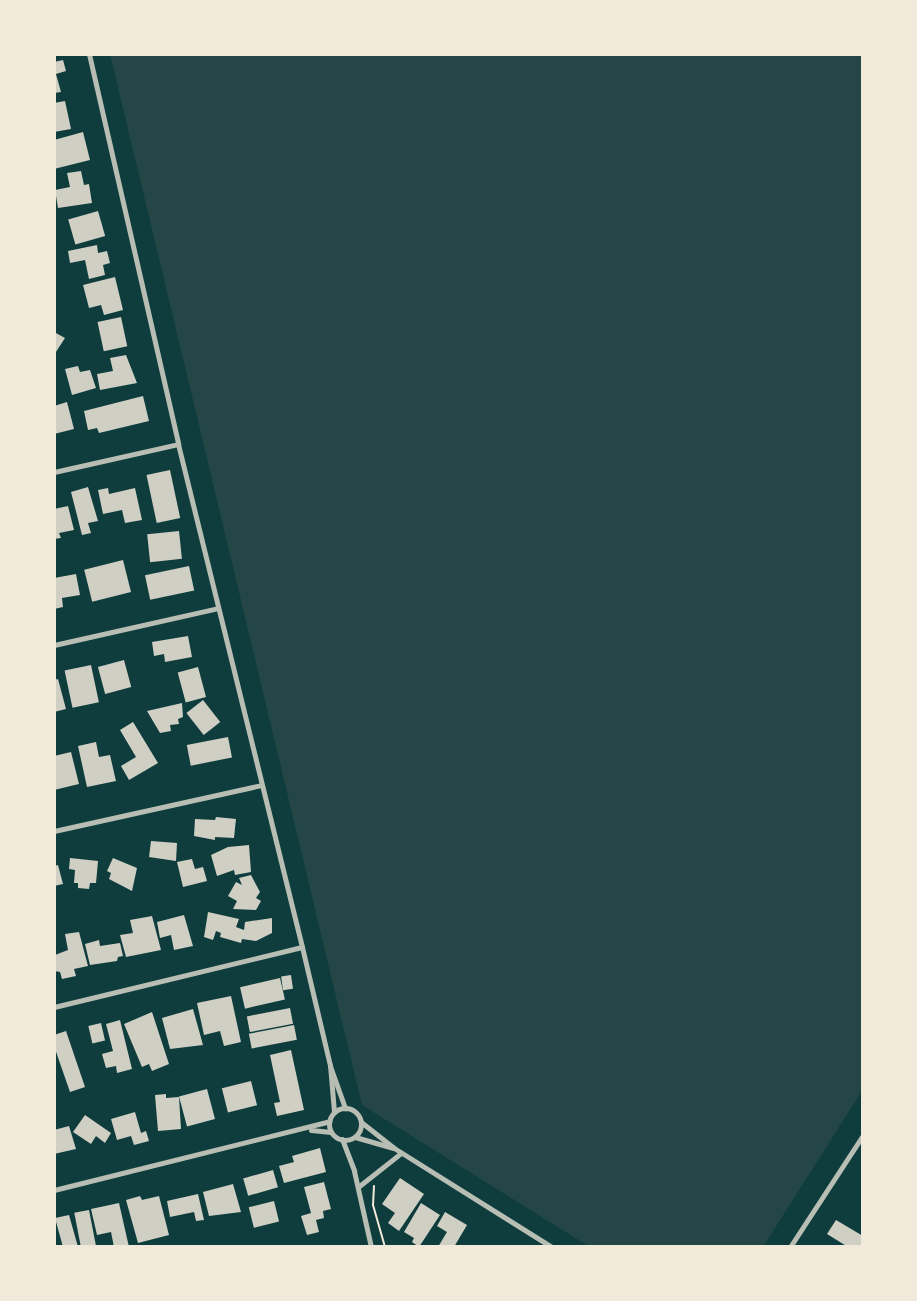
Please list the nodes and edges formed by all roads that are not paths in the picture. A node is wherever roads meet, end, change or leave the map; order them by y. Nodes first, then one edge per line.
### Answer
1 (89, 54) edge
2 (178, 444) junction
3 (54, 472) edge
4 (218, 608) junction
5 (54, 645) edge
6 (261, 785) junction
7 (54, 831) edge
8 (302, 947) junction
9 (54, 1007) edge
10 (330, 1065) junction
11 (345, 1108) junction
12 (334, 1112) junction
13 (330, 1121) junction
14 (361, 1122) junction
15 (306, 1130) junction
16 (331, 1132) junction
17 (863, 1135) edge
18 (355, 1137) junction
19 (342, 1139) junction
20 (394, 1148) junction
21 (402, 1153) junction
22 (358, 1187) junction
23 (54, 1190) edge
24 (371, 1247) edge
25 (552, 1247) edge
26 (790, 1247) edge

1 - 2 street
2 - 3 street
2 - 4 street
4 - 5 street
4 - 6 street
6 - 7 street
6 - 8 street
8 - 9 street
8 - 10 street
10 - 11 street
10 - 12 street
11 - 12 street
11 - 14 street
12 - 13 street
13 - 15 street
13 - 16 street
14 - 18 street
14 - 20 street
15 - 16 street
15 - 23 street
16 - 19 street
17 - 26 street
18 - 19 street
18 - 20 street
19 - 22 street
20 - 21 street
21 - 22 street
21 - 25 street
22 - 24 street

